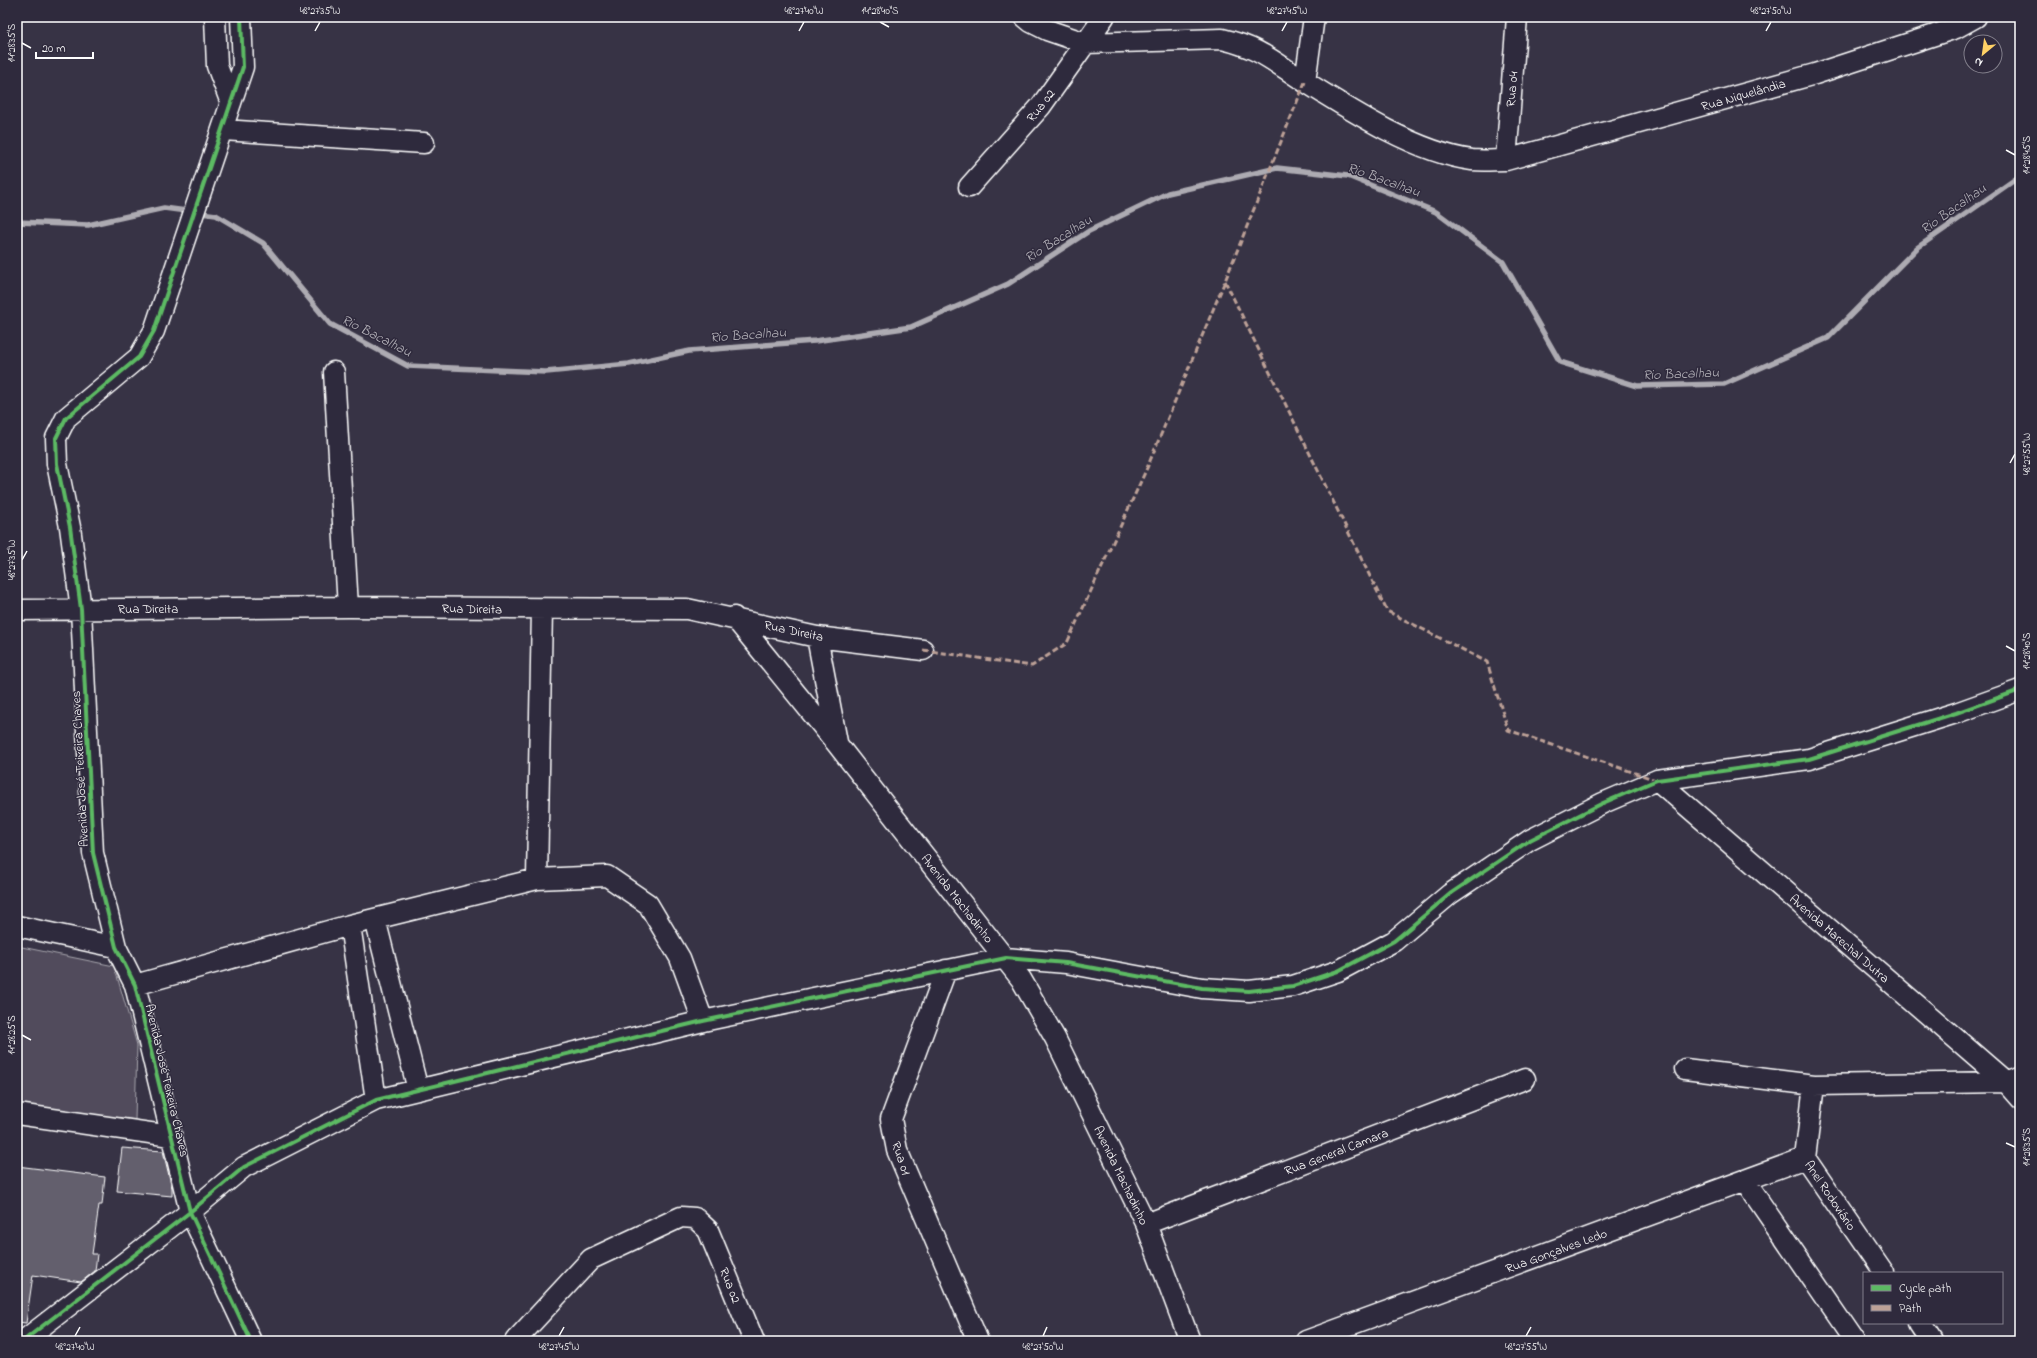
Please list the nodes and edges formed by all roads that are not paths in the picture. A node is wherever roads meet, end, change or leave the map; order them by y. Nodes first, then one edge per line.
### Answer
1 (215, 17) edge
2 (241, 17) edge
3 (1025, 17) edge
4 (1104, 17) edge
5 (1314, 17) edge
6 (1517, 17) edge
7 (1976, 17) edge
8 (1085, 43) junction
9 (1305, 82) junction
10 (231, 103) junction
11 (223, 130) junction
12 (424, 143) dead end
13 (1506, 160) junction
14 (969, 187) dead end
15 (334, 372) dead end
16 (348, 607) junction
17 (81, 609) junction
18 (542, 609) junction
19 (17, 610) edge
20 (734, 617) junction
21 (818, 637) junction
22 (923, 650) dead end
23 (2020, 690) edge
24 (837, 744) junction
25 (1657, 780) junction
26 (537, 879) junction
27 (375, 919) junction
28 (350, 925) junction
29 (17, 926) edge
30 (116, 947) junction
31 (1006, 958) junction
32 (946, 970) junction
33 (135, 985) junction
34 (703, 1021) junction
35 (1685, 1069) dead end
36 (1525, 1079) dead end
37 (2013, 1079) edge
38 (1814, 1085) junction
39 (418, 1090) junction
40 (2020, 1098) edge
41 (376, 1100) junction
42 (17, 1114) edge
43 (171, 1136) junction
44 (1805, 1158) junction
45 (1745, 1181) junction
46 (190, 1212) junction
47 (1146, 1224) junction
48 (1883, 1272) edge
49 (1920, 1324) edge
50 (533, 1333) edge
51 (23, 1341) edge
52 (251, 1341) edge
53 (515, 1341) edge
54 (754, 1341) edge
55 (978, 1341) edge
56 (1190, 1341) edge
57 (1306, 1341) edge
58 (1855, 1341) edge
59 (1931, 1341) edge

1 - 10 street
2 - 10 street, Avenida José Teixeira Chaves
3 - 8 street
4 - 8 street, Rua 02
5 - 9 street
6 - 13 street, Rua 04
7 - 13 street, Rua Niquelândia
8 - 9 street, Rua Niquelândia
8 - 14 street, Rua 02
9 - 13 street, Rua Niquelândia
10 - 11 street, Avenida José Teixeira Chaves
11 - 12 street
11 - 17 street, Avenida José Teixeira Chaves
15 - 16 street
16 - 17 street, Rua Direita
16 - 18 street, Rua Direita
17 - 19 street, Rua Direita
17 - 30 street, Avenida José Teixeira Chaves
18 - 20 street, Rua Direita
18 - 26 street
20 - 21 street, Rua Direita
20 - 24 street, Avenida Machadinho
21 - 22 street, Rua Direita
21 - 24 street
23 - 25 street
24 - 31 street, Avenida Machadinho
25 - 31 street
25 - 37 street, Avenida Marechal Dutra
26 - 27 street
26 - 34 street
27 - 28 street
27 - 39 street
28 - 33 street
28 - 41 street
29 - 30 street
30 - 33 street, Avenida José Teixeira Chaves
31 - 32 street
31 - 47 street, Avenida Machadinho
32 - 34 street
32 - 55 street, Rua 01
33 - 43 street, Avenida José Teixeira Chaves
34 - 39 street
35 - 38 street
36 - 47 street, Rua General Camara
37 - 38 street
37 - 40 street, Avenida Marechal Dutra
38 - 44 street, Anel Rodoviário
39 - 41 street
41 - 46 street
42 - 43 street
43 - 46 street, Avenida José Teixeira Chaves
44 - 45 street, Rua Gonçalves Ledo
44 - 48 street, Anel Rodoviário
45 - 57 street, Rua Gonçalves Ledo
45 - 58 street
46 - 51 street
46 - 52 street, Avenida José Teixeira Chaves
47 - 56 street, Avenida Machadinho
49 - 59 street
50 - 53 street
50 - 54 street, Rua 02

